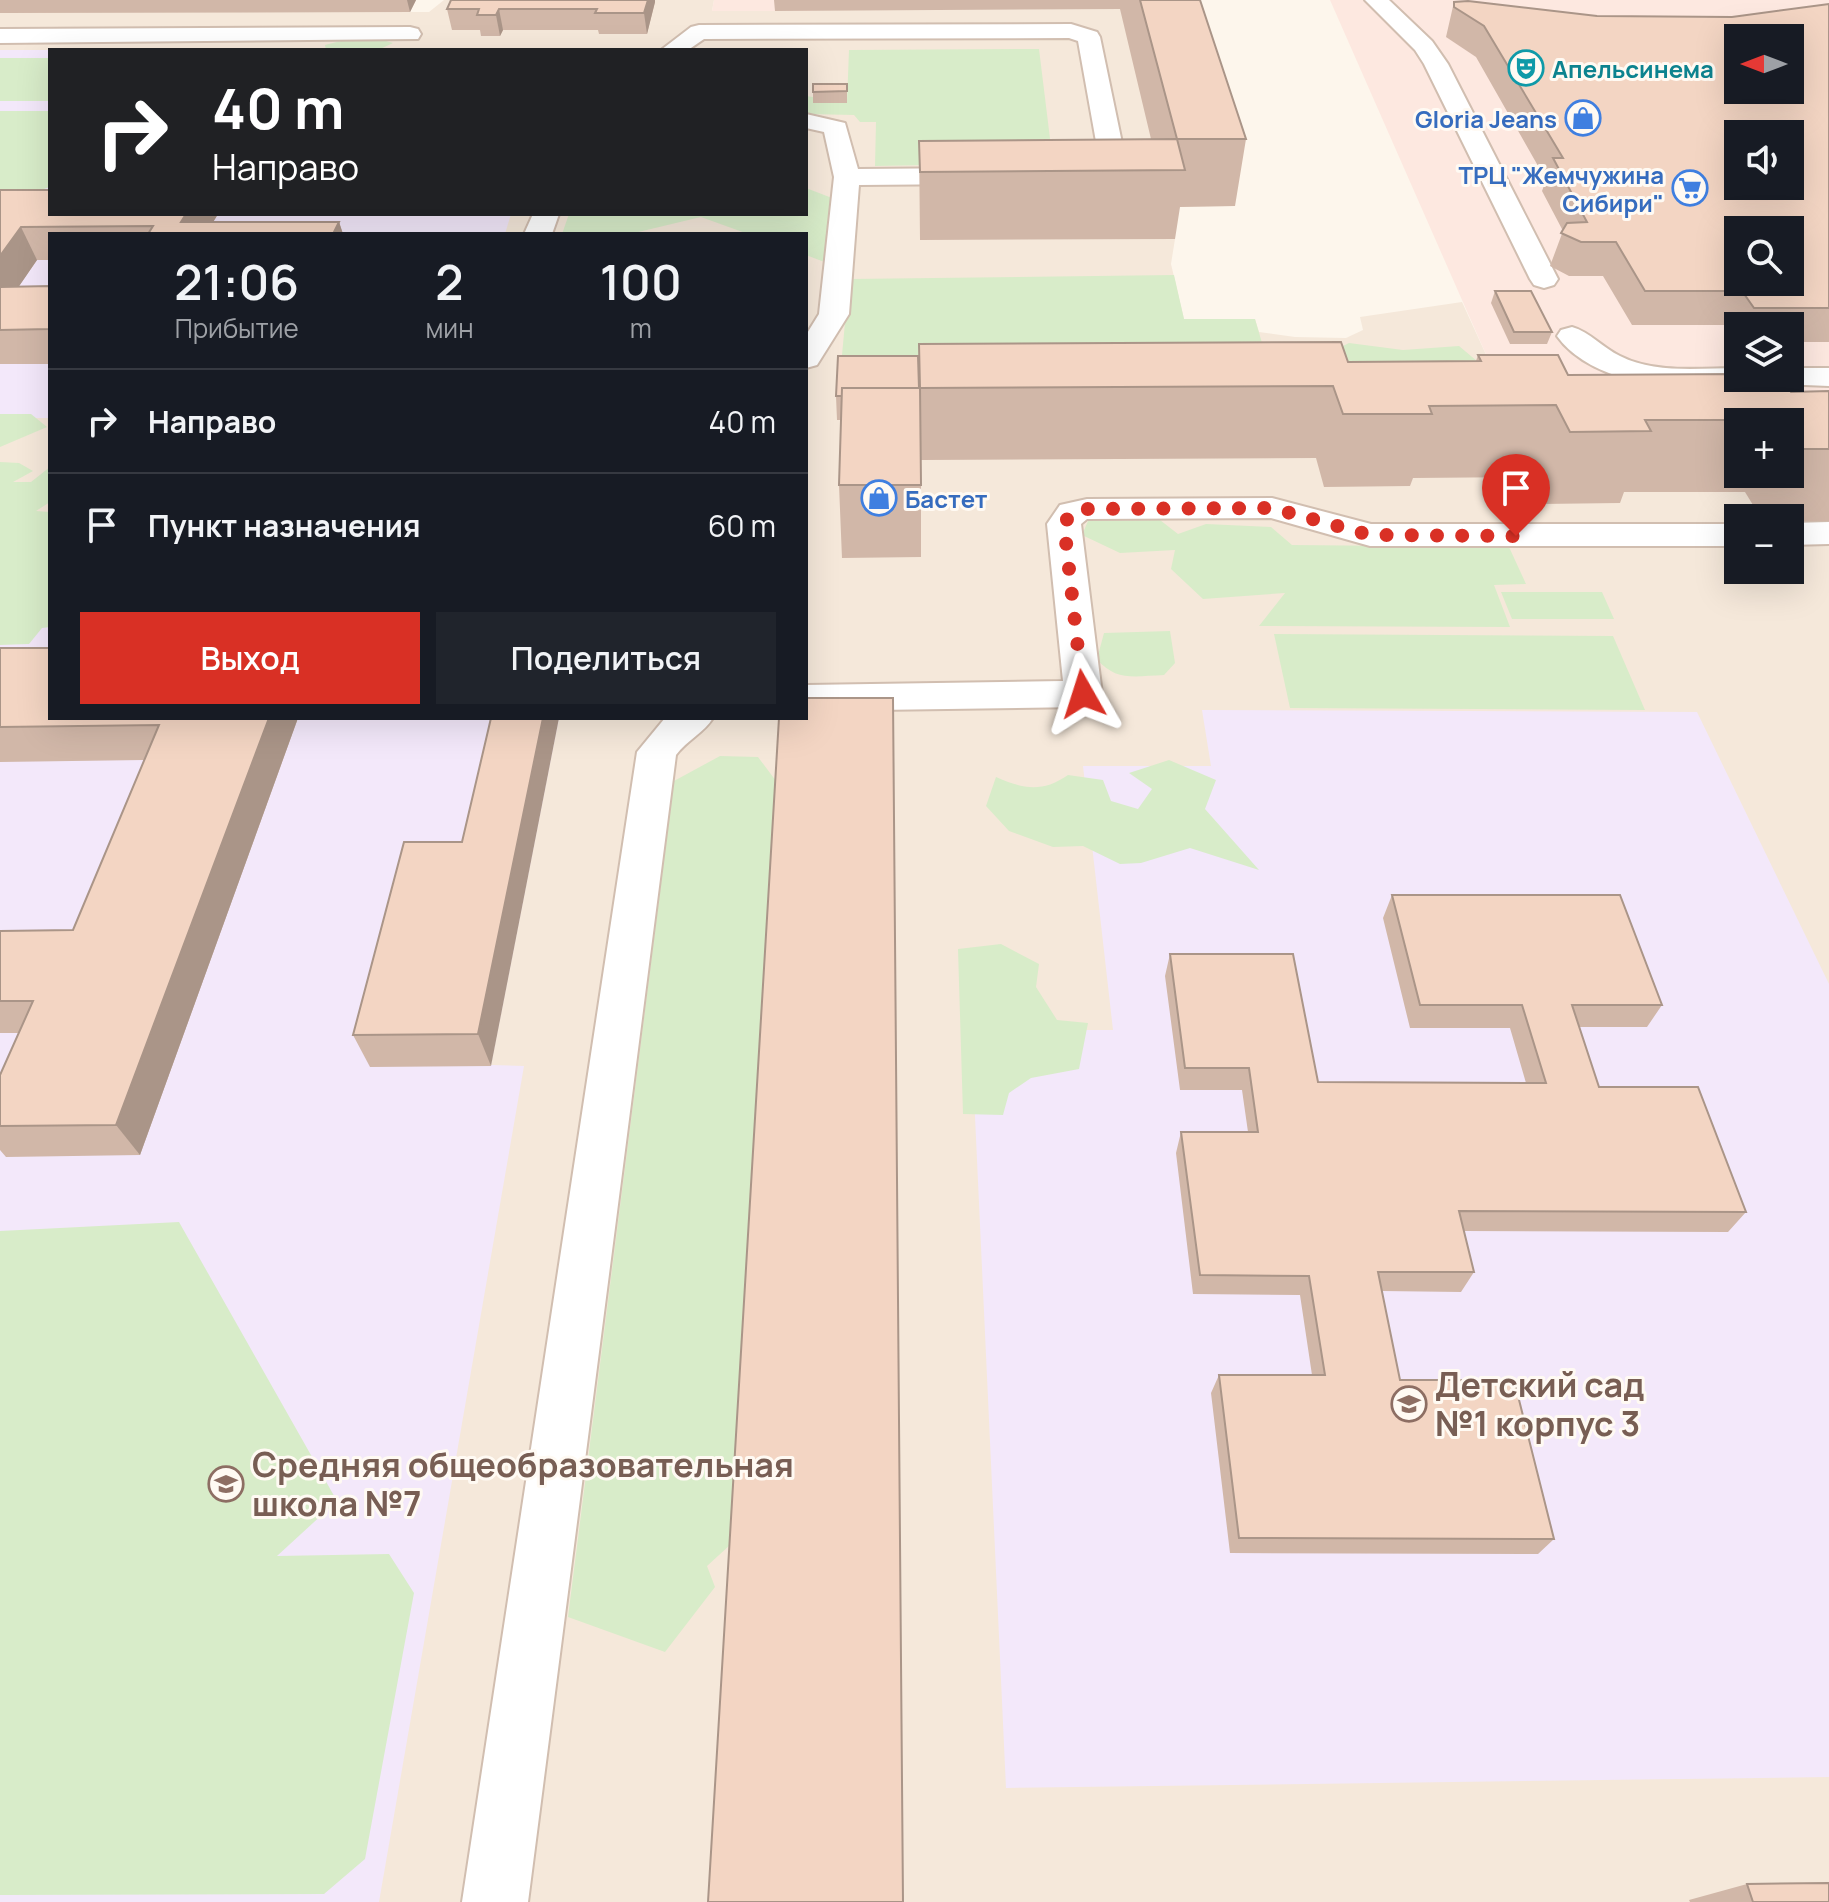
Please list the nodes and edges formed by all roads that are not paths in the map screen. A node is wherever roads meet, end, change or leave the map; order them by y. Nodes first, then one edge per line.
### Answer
1 (1376, 0) edge
2 (410, 34) dead end
3 (0, 36) edge
4 (675, 48) edge
5 (808, 121) edge
6 (1004, 176) dead end
7 (1068, 176) dead end
8 (847, 177) junction
9 (1544, 279) dead end
10 (1572, 336) dead end
11 (808, 356) edge
12 (1724, 377) edge
13 (1804, 377) edge
14 (1829, 377) edge
15 (1829, 533) edge
16 (1804, 534) edge
17 (1724, 535) edge
18 (808, 698) edge
19 (691, 720) edge
20 (495, 1902) edge

1 - 9 lane
2 - 3 lane
4 - 7 lane
5 - 8 lane
6 - 8 lane
8 - 11 lane
10 - 12 lane
13 - 14 lane
15 - 16 lane
17 - 18 lane
19 - 20 lane

